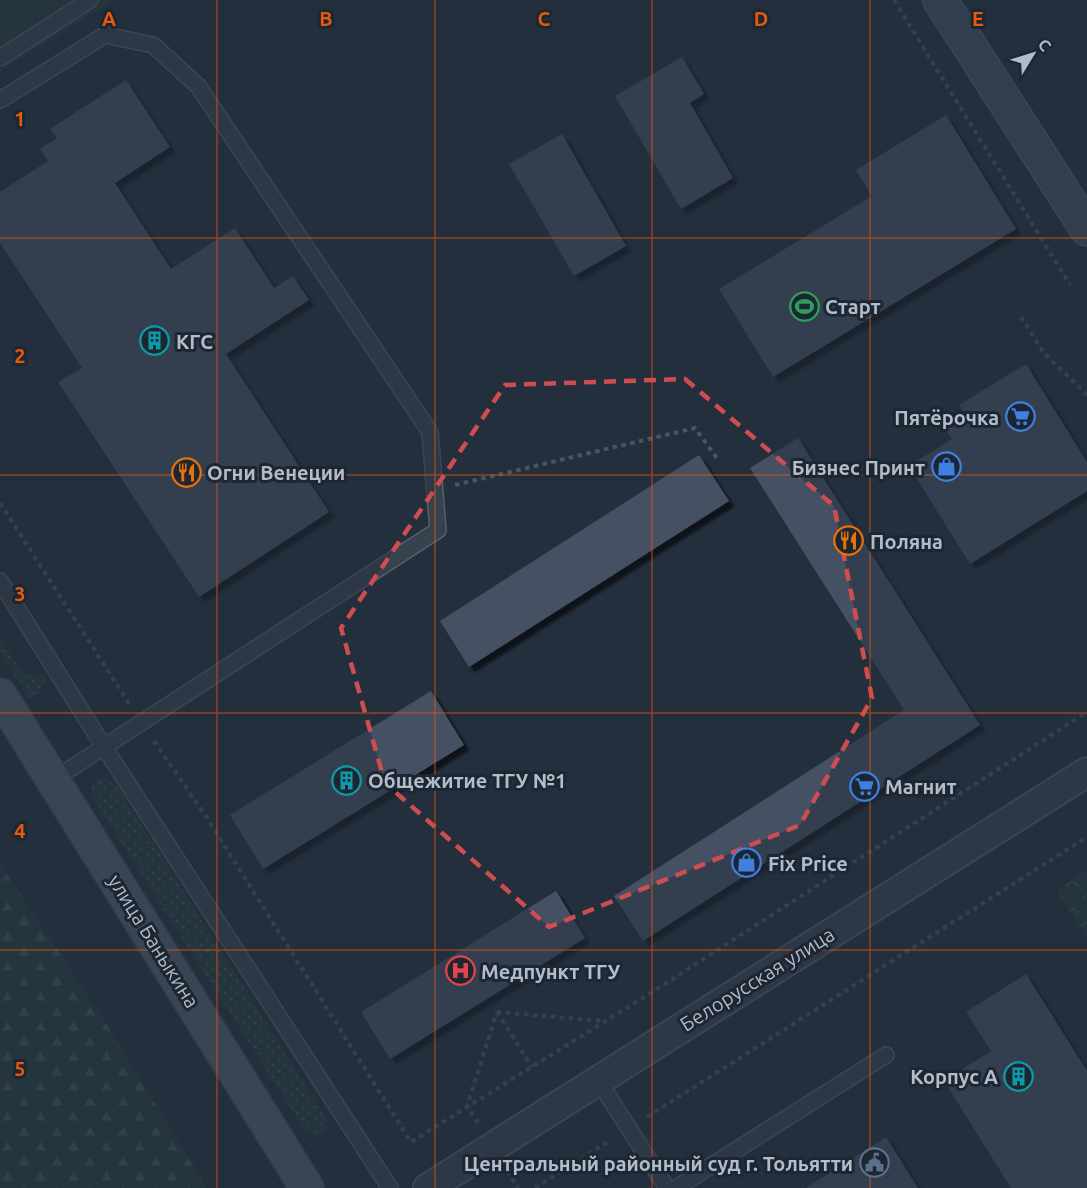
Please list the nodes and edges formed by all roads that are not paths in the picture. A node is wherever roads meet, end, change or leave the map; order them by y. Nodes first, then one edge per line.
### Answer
1 (90, 0) edge
2 (940, 0) edge
3 (0, 57) edge
4 (0, 100) edge
5 (1087, 229) edge
6 (0, 581) edge
7 (0, 695) edge
8 (104, 747) junction
9 (1087, 772) edge
10 (53, 780) junction
11 (886, 1055) dead end
12 (598, 1080) junction
13 (307, 1188) edge
14 (390, 1188) edge
15 (428, 1188) edge
16 (667, 1188) edge
17 (676, 1188) edge

1 - 3 lane
2 - 5 street
4 - 8 lane
6 - 8 lane
7 - 10 main road, улица Баныкина
8 - 10 lane
8 - 14 lane
9 - 12 street, Белорусская улица
10 - 13 main road, улица Баныкина
11 - 17 lane
12 - 15 street, Белорусская улица
12 - 16 lane

